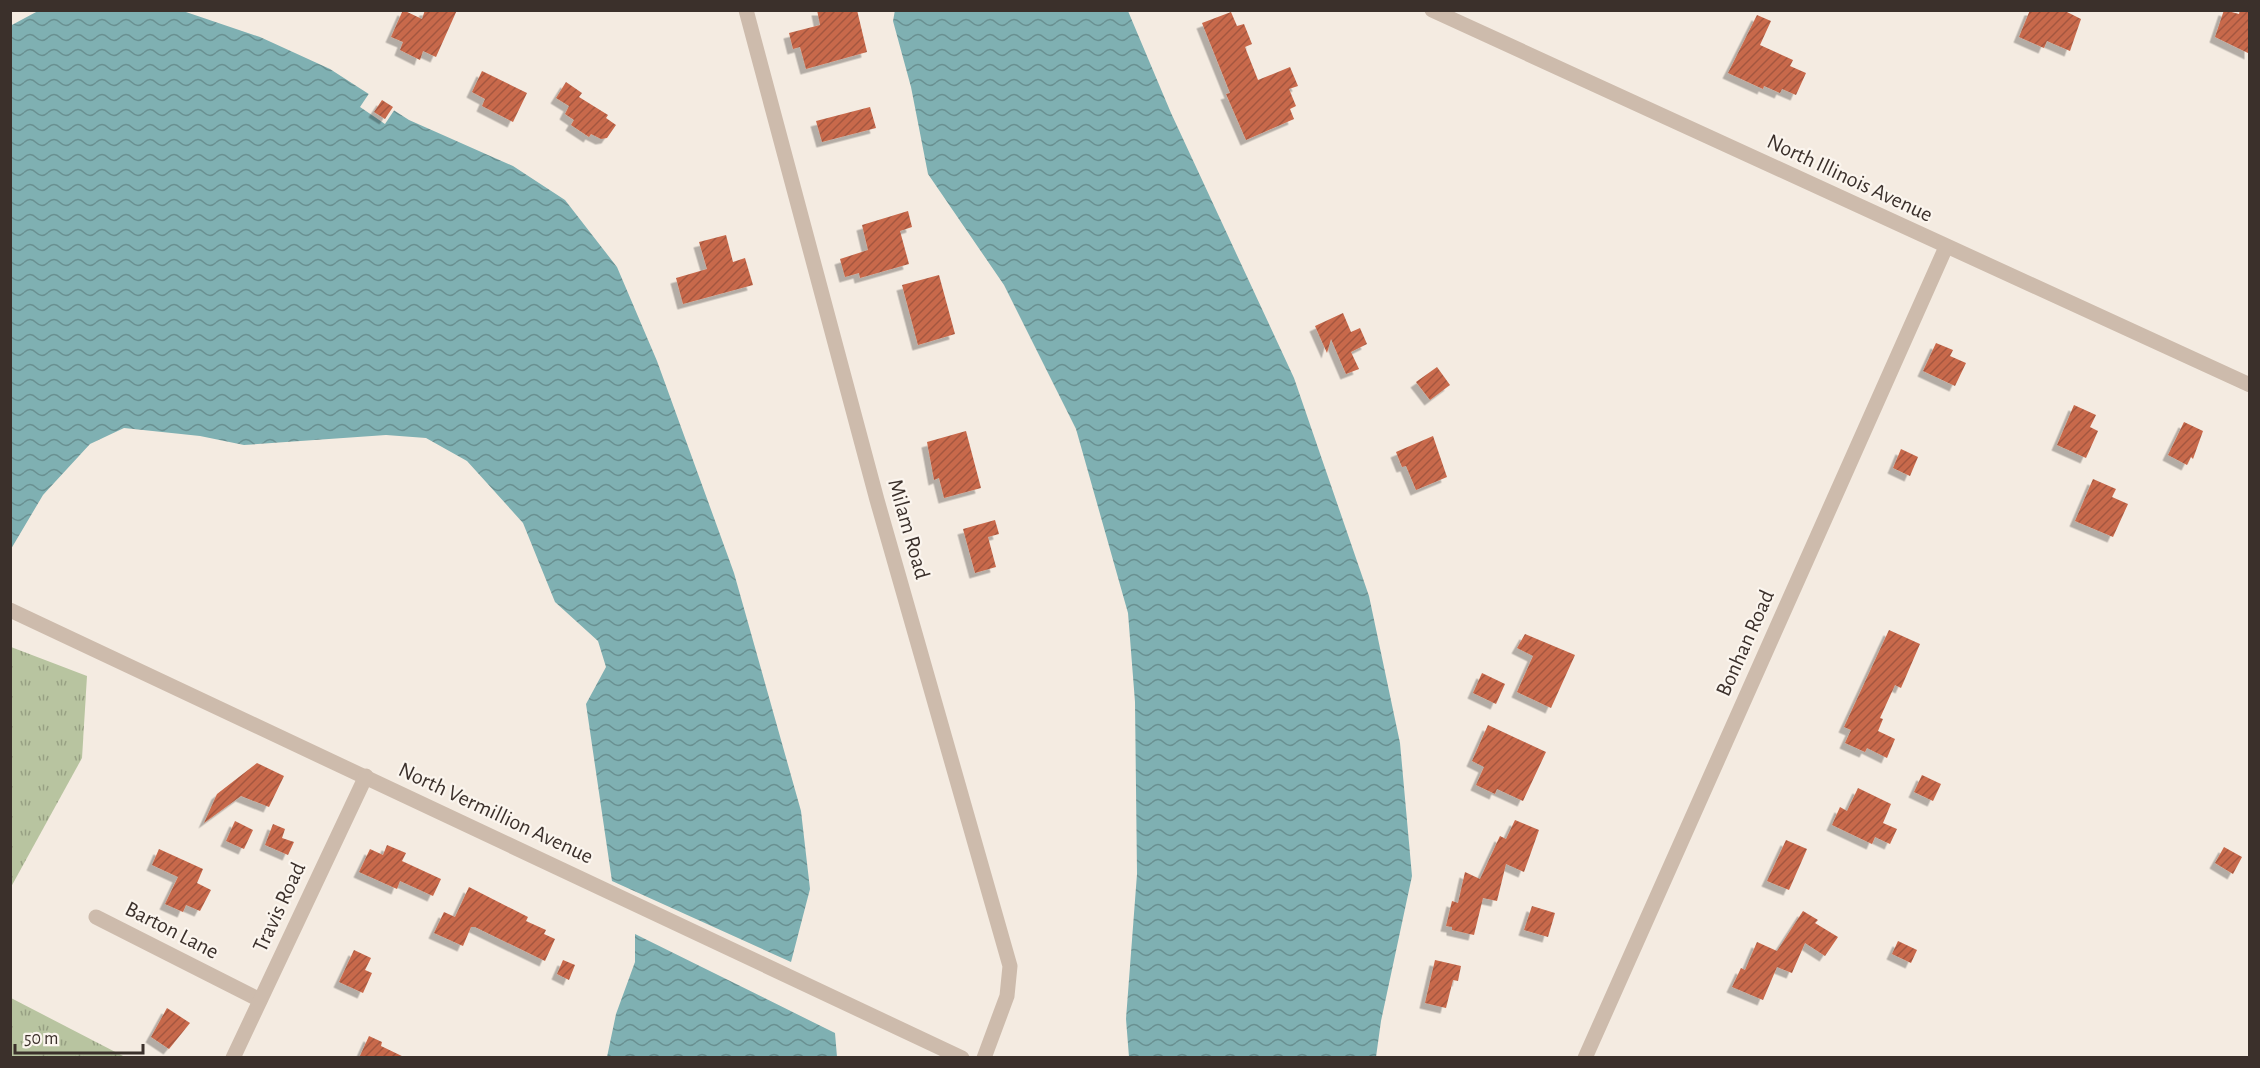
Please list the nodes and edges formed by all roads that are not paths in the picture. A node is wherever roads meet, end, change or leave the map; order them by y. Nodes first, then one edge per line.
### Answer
1 (746, 10) edge
2 (1432, 10) edge
3 (1946, 247) junction
4 (2250, 385) edge
5 (10, 610) edge
6 (366, 776) junction
7 (96, 917) dead end
8 (260, 1000) junction
9 (233, 1058) edge
10 (962, 1058) edge
11 (984, 1058) edge
12 (1586, 1058) edge

1 - 11 street, Milam Road
2 - 3 street, North Illinois Avenue
3 - 4 street, North Illinois Avenue
3 - 12 street, Bonhan Road
5 - 6 street, North Vermillion Avenue
6 - 8 street, Travis Road
6 - 10 street, North Vermillion Avenue
7 - 8 street, Barton Lane
8 - 9 street, Travis Road

